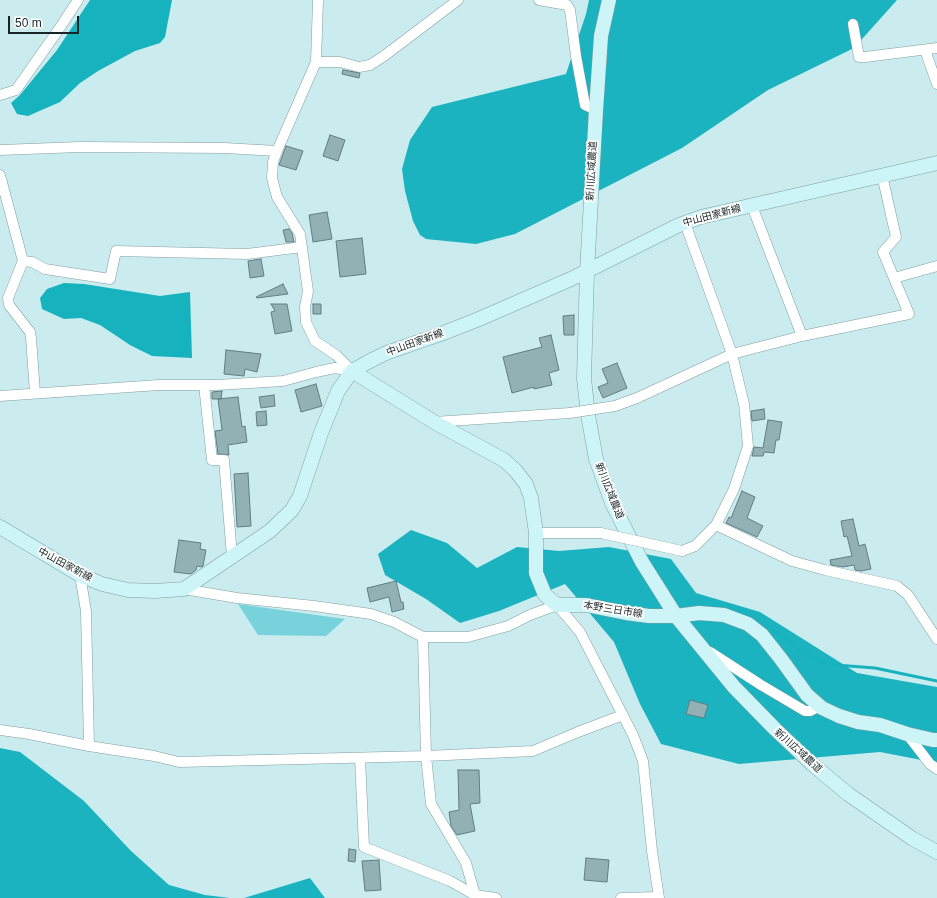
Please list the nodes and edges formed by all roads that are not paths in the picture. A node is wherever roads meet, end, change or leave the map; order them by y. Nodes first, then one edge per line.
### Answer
1 (78, 0) edge
2 (318, 0) edge
3 (458, 0) edge
4 (539, 0) edge
5 (609, 0) edge
6 (853, 24) dead end
7 (937, 48) edge
8 (925, 50) junction
9 (316, 62) junction
10 (937, 84) edge
11 (0, 95) edge
12 (596, 110) junction
13 (0, 150) edge
14 (277, 151) junction
15 (937, 163) edge
16 (0, 175) edge
17 (882, 175) junction
18 (752, 206) junction
19 (685, 223) junction
20 (302, 247) junction
21 (23, 261) junction
22 (937, 266) edge
23 (586, 272) junction
24 (894, 278) junction
25 (802, 336) junction
26 (732, 354) junction
27 (352, 371) junction
28 (204, 385) junction
29 (35, 394) junction
30 (0, 396) edge
31 (434, 422) junction
32 (716, 525) junction
33 (0, 528) edge
34 (536, 533) junction
35 (232, 556) junction
36 (80, 574) junction
37 (184, 589) junction
38 (557, 605) junction
39 (676, 616) junction
40 (423, 637) junction
41 (937, 639) edge
42 (700, 645) junction
43 (820, 706) junction
44 (623, 715) junction
45 (0, 730) edge
46 (907, 734) junction
47 (937, 740) edge
48 (89, 746) junction
49 (426, 756) junction
50 (360, 758) junction
51 (937, 769) edge
52 (937, 852) edge
53 (475, 895) junction
54 (659, 897) edge
55 (496, 898) edge
56 (621, 898) edge

1 - 11 street
2 - 9 street
3 - 9 street
4 - 12 street
5 - 12 main road, 新川広域農道
6 - 8 street
7 - 8 street
8 - 10 street
9 - 14 street
12 - 23 main road, 新川広域農道
13 - 14 street
14 - 20 street
15 - 17 main road, 中山田家新線
16 - 21 street
17 - 18 main road, 中山田家新線
17 - 24 street
18 - 19 main road, 中山田家新線
18 - 25 street
19 - 23 main road, 中山田家新線
19 - 26 street
20 - 21 street
20 - 27 street
21 - 29 street
22 - 24 street
23 - 27 main road, 中山田家新線
23 - 39 main road, 新川広域農道
24 - 25 street
25 - 26 street
26 - 31 street, bridge
26 - 32 street
27 - 28 street
27 - 31 main road
27 - 35 main road, 中山田家新線
28 - 29 street
28 - 35 street
29 - 30 street
31 - 34 main road
32 - 34 street, bridge
32 - 41 street
33 - 36 main road, 中山田家新線
34 - 38 main road
35 - 37 main road, 中山田家新線
36 - 37 main road, 中山田家新線
36 - 48 street
37 - 40 street
38 - 39 main road, 本野三日市線
38 - 40 street
38 - 44 street
39 - 42 main road, 新川広域農道
39 - 43 main road, 本野三日市線
40 - 49 street
42 - 43 street
42 - 52 main road, 新川広域農道
43 - 46 main road, 本野三日市線
44 - 49 street
44 - 54 street
45 - 48 street
46 - 47 main road, 本野三日市線
46 - 51 street
48 - 50 street
49 - 50 street
49 - 53 street
50 - 53 street
53 - 55 street
54 - 56 street

